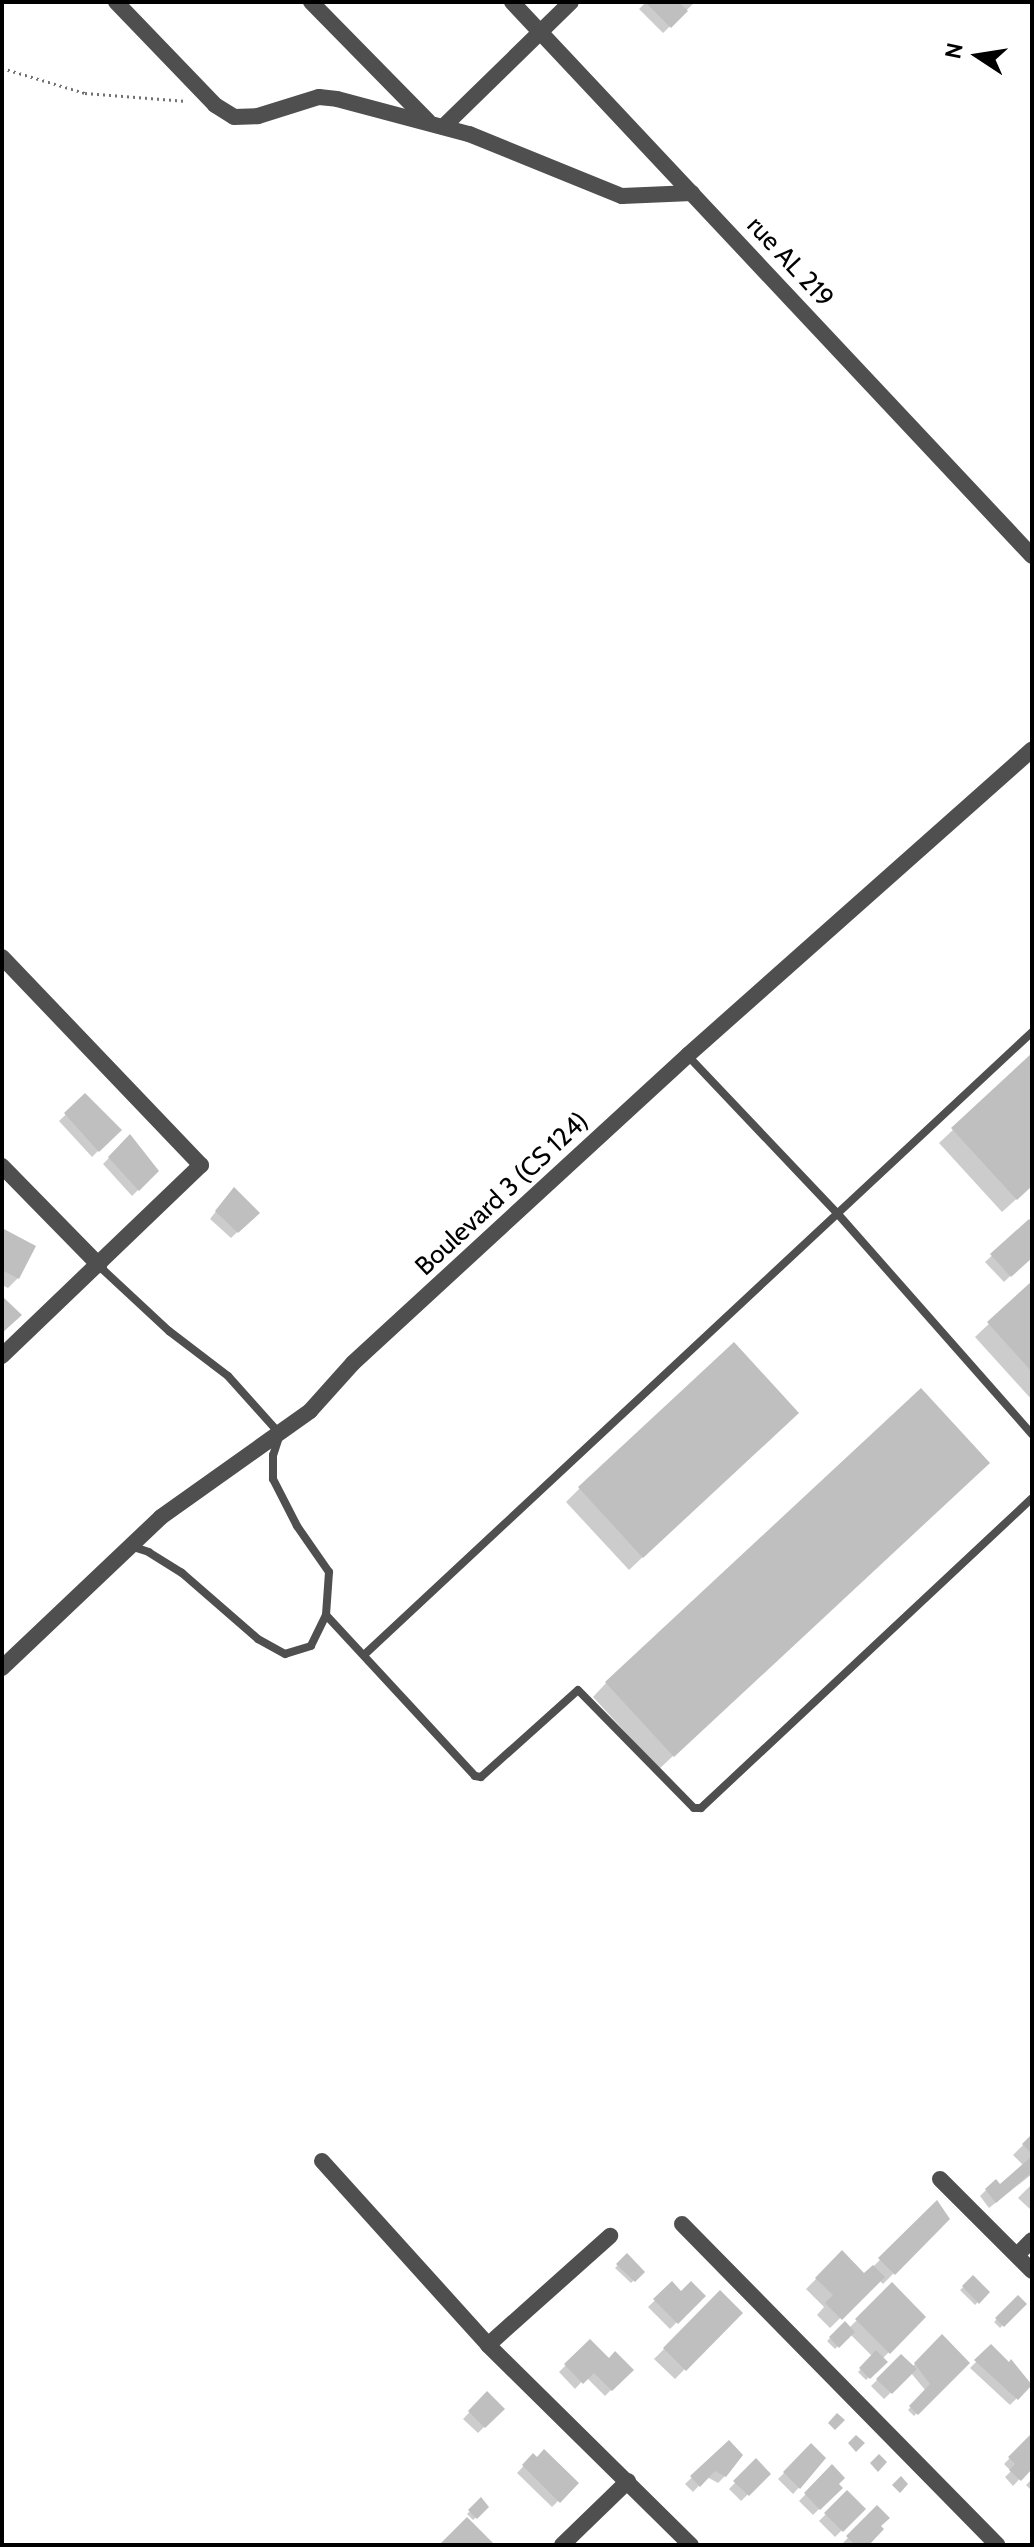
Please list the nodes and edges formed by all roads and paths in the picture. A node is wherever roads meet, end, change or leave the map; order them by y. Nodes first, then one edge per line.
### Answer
1 (116, 2) edge
2 (311, 2) edge
3 (512, 2) edge
4 (571, 2) edge
5 (540, 32) junction
6 (2, 68) edge
7 (215, 105) junction
8 (436, 124) junction
9 (692, 193) junction
10 (1032, 556) edge
11 (1032, 750) edge
12 (2, 957) edge
13 (1032, 1032) edge
14 (688, 1055) junction
15 (2, 1166) edge
16 (837, 1213) junction
17 (99, 1265) junction
18 (2, 1356) edge
19 (280, 1434) junction
20 (1032, 1434) edge
21 (1032, 1498) edge
22 (128, 1545) junction
23 (326, 1615) junction
24 (364, 1655) junction
25 (2, 1668) edge
26 (322, 2161) dead end
27 (940, 2179) dead end
28 (682, 2224) dead end
29 (610, 2236) dead end
30 (1032, 2240) edge
31 (1017, 2255) junction
32 (1032, 2271) edge
33 (488, 2345) junction
34 (628, 2481) junction
35 (562, 2545) edge
36 (691, 2545) edge
37 (997, 2545) edge

1 - 7 street
2 - 8 street
3 - 5 street, rue AL 219
4 - 5 street
5 - 8 street
5 - 9 street, rue AL 219
6 - 7 path
7 - 8 street
8 - 9 street
9 - 10 street, rue AL 219
11 - 14 street, Boulevard 3 (CS 124)
12 - 17 street
13 - 16 lane
14 - 16 lane
14 - 19 street, Boulevard 3 (CS 124)
15 - 17 street
16 - 20 lane
16 - 24 lane
17 - 18 street
17 - 19 lane
19 - 22 street, Boulevard 3 (CS 124)
19 - 23 lane
21 - 24 lane
22 - 23 lane
22 - 25 street, Boulevard 3 (CS 124)
23 - 24 lane
26 - 33 street
27 - 31 street
28 - 37 street
29 - 33 street
30 - 31 street
31 - 32 street
33 - 34 street
34 - 35 street
34 - 36 street

